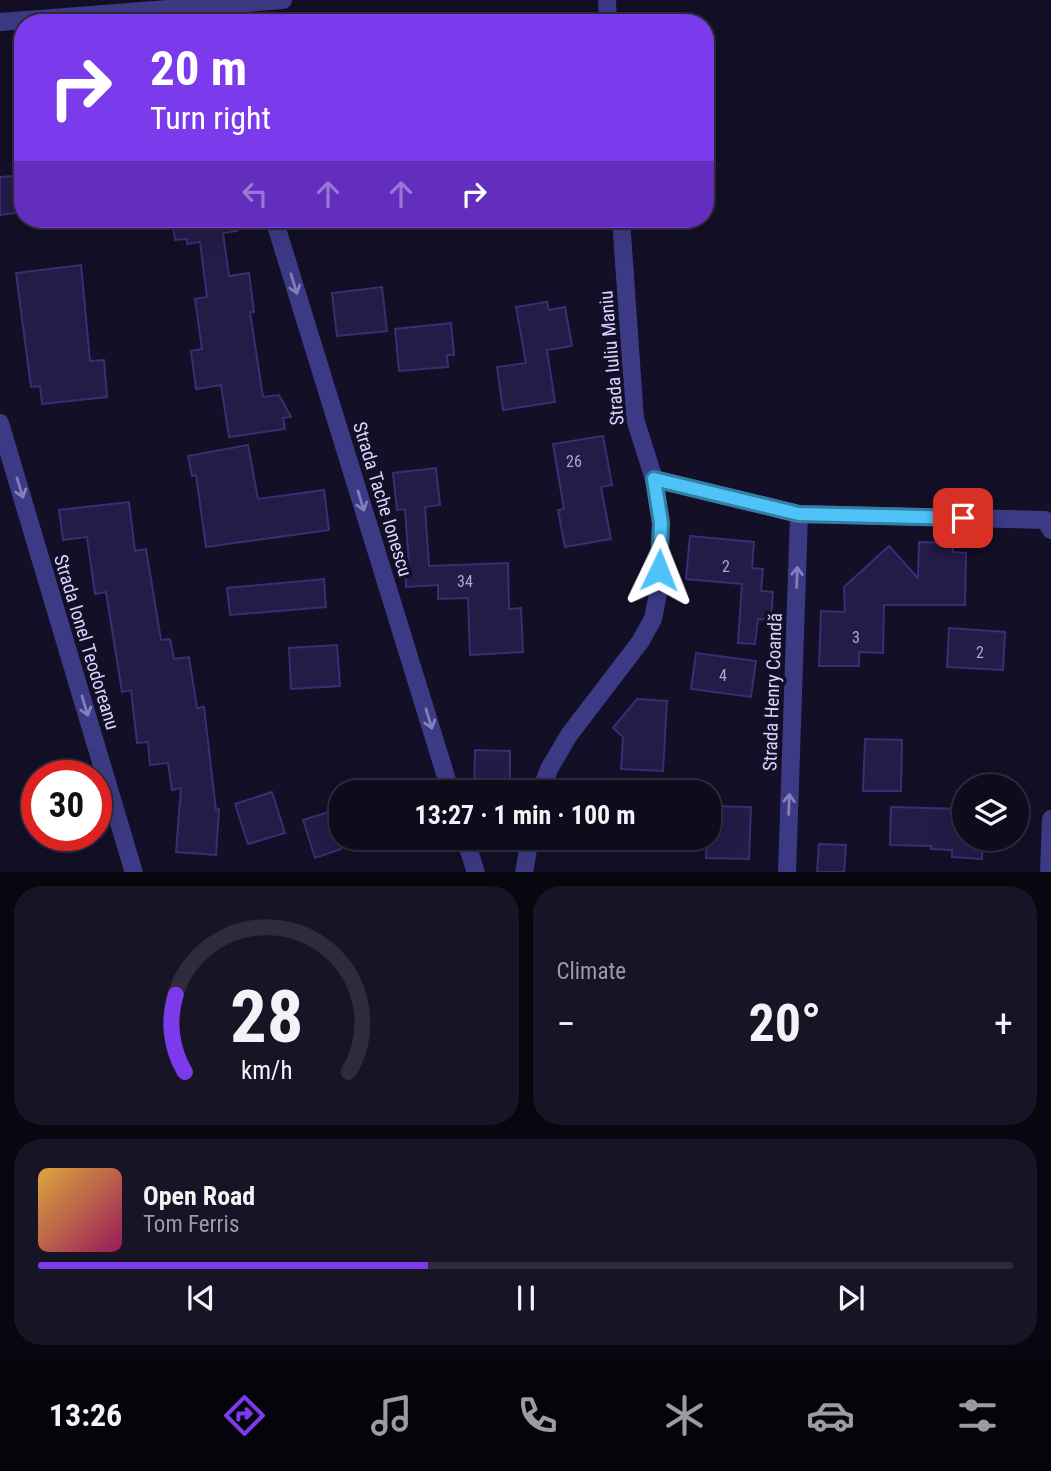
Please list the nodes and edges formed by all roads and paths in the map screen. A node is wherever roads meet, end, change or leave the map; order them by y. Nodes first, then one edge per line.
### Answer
1 (283, 0) edge
2 (208, 10) edge
3 (139, 14) edge
4 (277, 228) edge
5 (622, 228) edge
6 (0, 423) edge
7 (654, 479) junction
8 (799, 514) junction
9 (1048, 525) edge
10 (447, 780) edge
11 (545, 780) edge
12 (1051, 819) edge
13 (469, 850) edge
14 (528, 850) edge
15 (134, 872) edge
16 (476, 872) edge
17 (524, 872) edge
18 (787, 872) edge
19 (1049, 872) edge

1 - 2 street
2 - 3 street
4 -> 10 street, Strada Tache Ionescu
5 - 7 street, Strada Iuliu Maniu
6 -> 15 street, Strada Ionel Teodoreanu
7 - 8 street
7 - 11 street, Strada Iuliu Maniu
8 - 9 street
18 -> 8 street, Strada Henry Coandă
12 - 19 street
13 - 16 street
14 - 17 street

